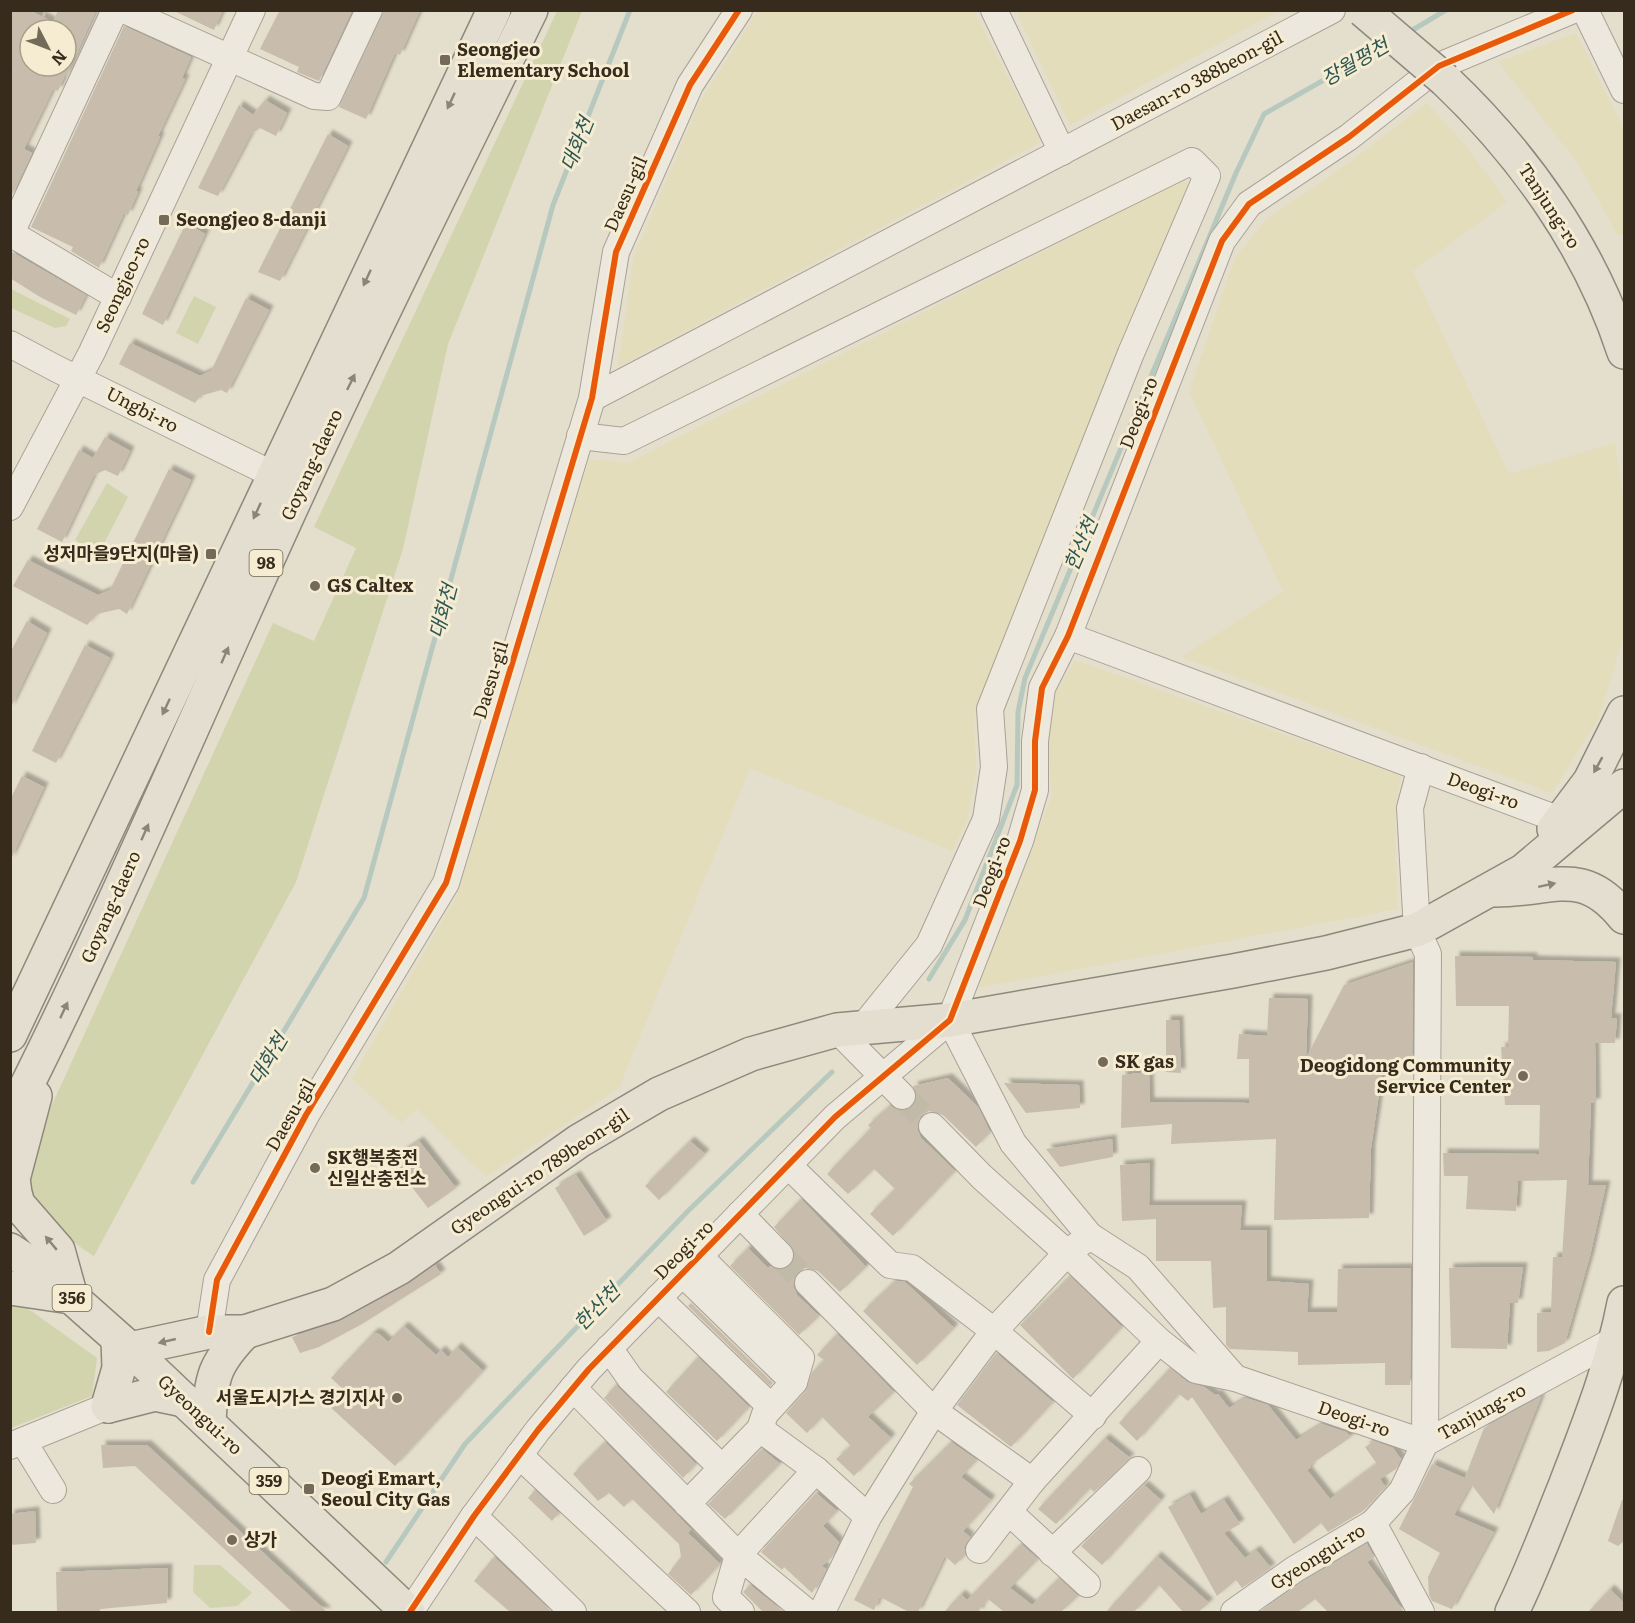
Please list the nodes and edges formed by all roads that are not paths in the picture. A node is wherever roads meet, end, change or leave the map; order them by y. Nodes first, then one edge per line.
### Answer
1 (115, 10) edge
2 (124, 10) edge
3 (252, 10) edge
4 (369, 10) edge
5 (494, 10) edge
6 (531, 10) edge
7 (739, 10) edge
8 (993, 10) edge
9 (1332, 10) edge
10 (1363, 10) edge
11 (1573, 10) edge
12 (1585, 10) edge
13 (228, 59) junction
14 (1442, 73) junction
15 (1624, 90) edge
16 (1062, 152) junction
17 (11, 233) edge
18 (118, 297) junction
19 (10, 344) edge
20 (1624, 352) edge
21 (78, 380) junction
22 (592, 398) junction
23 (580, 436) junction
24 (274, 475) junction
25 (10, 507) edge
26 (1068, 636) junction
27 (1624, 713) edge
28 (1421, 767) junction
29 (1624, 786) edge
30 (1560, 820) junction
31 (1522, 871) junction
32 (1489, 890) junction
33 (1624, 917) edge
34 (1418, 930) junction
35 (950, 1020) junction
36 (849, 1029) junction
37 (10, 1033) edge
38 (50, 1040) junction
39 (883, 1076) junction
40 (902, 1096) tunnel mouth
41 (10, 1119) edge
42 (932, 1126) tunnel mouth
43 (788, 1165) junction
44 (740, 1214) junction
45 (1090, 1236) junction
46 (10, 1250) edge
47 (1067, 1253) junction
48 (780, 1255) tunnel mouth
49 (691, 1265) junction
50 (808, 1283) tunnel mouth
51 (10, 1288) edge
52 (72, 1297) junction
53 (658, 1298) junction
54 (1624, 1303) edge
55 (994, 1331) junction
56 (208, 1332) junction
57 (245, 1332) junction
58 (1621, 1339) edge
59 (1159, 1341) junction
60 (124, 1344) junction
61 (609, 1348) junction
62 (1235, 1378) junction
63 (573, 1389) junction
64 (184, 1400) junction
65 (108, 1406) junction
66 (934, 1411) junction
67 (1093, 1416) junction
68 (765, 1418) junction
69 (209, 1423) junction
70 (1425, 1443) junction
71 (17, 1444) edge
72 (519, 1455) junction
73 (722, 1468) junction
74 (816, 1470) junction
75 (1138, 1470) dead end
76 (1032, 1481) junction
77 (53, 1490) dead end
78 (687, 1504) junction
79 (1009, 1512) junction
80 (474, 1516) junction
81 (867, 1516) junction
82 (1373, 1523) junction
83 (980, 1550) dead end
84 (1052, 1552) junction
85 (738, 1555) junction
86 (1087, 1584) dead end
87 (409, 1612) edge
88 (573, 1612) edge
89 (687, 1612) edge
90 (741, 1612) edge
91 (807, 1612) edge
92 (822, 1612) edge
93 (1234, 1612) edge
94 (1421, 1612) edge
95 (1512, 1612) edge

1 - 17 street
2 - 13 street
3 - 13 street, Seongjeo-ro
4 - 13 street
5 -> 24 main road, Goyang-daero / 98
38 -> 6 main road, Goyang-daero / 98
7 - 22 street, Daesu-gil
8 - 16 street
9 - 16 street, Daesan-ro 388beon-gil
10 - 14 main road, Tanjung-ro, bridge
11 - 14 street
12 - 15 street
13 - 18 street, Seongjeo-ro
14 - 20 main road, Tanjung-ro
14 - 26 street, Deogi-ro
16 - 22 street
17 - 18 street
18 - 21 street, Seongjeo-ro
19 - 21 street, Ungbi-ro
21 - 24 street, Ungbi-ro
21 - 25 street, Seongjeo-ro
22 - 23 street, Daesu-gil
23 - 36 street
23 - 56 street, Daesu-gil
24 -> 37 main road, Goyang-daero / 98
26 - 28 street, Deogi-ro
26 - 35 street, Deogi-ro
27 -> 30 main road
28 - 30 street, Deogi-ro
28 - 34 street
29 - 31 main road
30 - 31 main road
31 - 32 main road
32 -> 33 main road
32 - 34 main road
34 - 35 main road
34 - 70 street
35 - 36 main road, Gyeongui-ro 789beon-gil
35 - 39 street, Deogi-ro
35 - 45 street, Deogi-ro
36 - 39 street
36 - 57 main road, Gyeongui-ro 789beon-gil
38 - 41 main road, Goyang-daero / 98
52 -> 38 main road
39 - 40 street
39 - 43 street, Deogi-ro
42 - 47 street
43 - 44 street, Deogi-ro
43 - 55 street
44 - 48 street
44 - 49 street, Deogi-ro
45 - 47 street
45 - 62 street, Deogi-ro
46 - 52 main road, Gyeongui-ro / 356
47 - 55 street
47 - 59 street
49 - 53 street, Deogi-ro
49 - 68 street
50 - 66 street
51 - 52 main road
52 - 60 main road, Gyeongui-ro / 356
53 - 61 street, Deogi-ro
53 - 68 street
54 - 58 main road
55 - 66 street
55 - 67 street
56 - 57 main road
56 -> 60 main road
57 - 69 main road
58 - 70 street, Tanjung-ro
58 - 95 main road
59 - 62 street
59 - 67 street
60 - 64 main road, Gyeongui-ro / 359
60 - 65 main road
61 - 63 street, Deogi-ro
61 - 73 street
62 - 70 street, Deogi-ro
63 - 72 street, Deogi-ro
63 - 78 street
64 - 65 main road
64 - 69 main road, Gyeongui-ro / 359
65 - 71 street
66 - 76 street
66 - 81 street
67 - 76 street
68 - 73 street
68 - 74 street
69 - 87 main road, Gyeongui-ro / 359
70 - 82 street, Tanjung-ro
71 - 77 street
72 - 80 street, Deogi-ro
72 - 89 street
73 - 78 street
74 - 81 street
74 - 85 street
75 - 84 street
76 - 79 street
78 - 85 street
79 - 83 street
79 - 84 street
80 - 87 street, Deogi-ro
80 - 88 street
81 - 92 street
82 - 93 street, Gyeongui-ro
82 - 94 street
84 - 86 street
85 - 90 street
85 - 91 street

